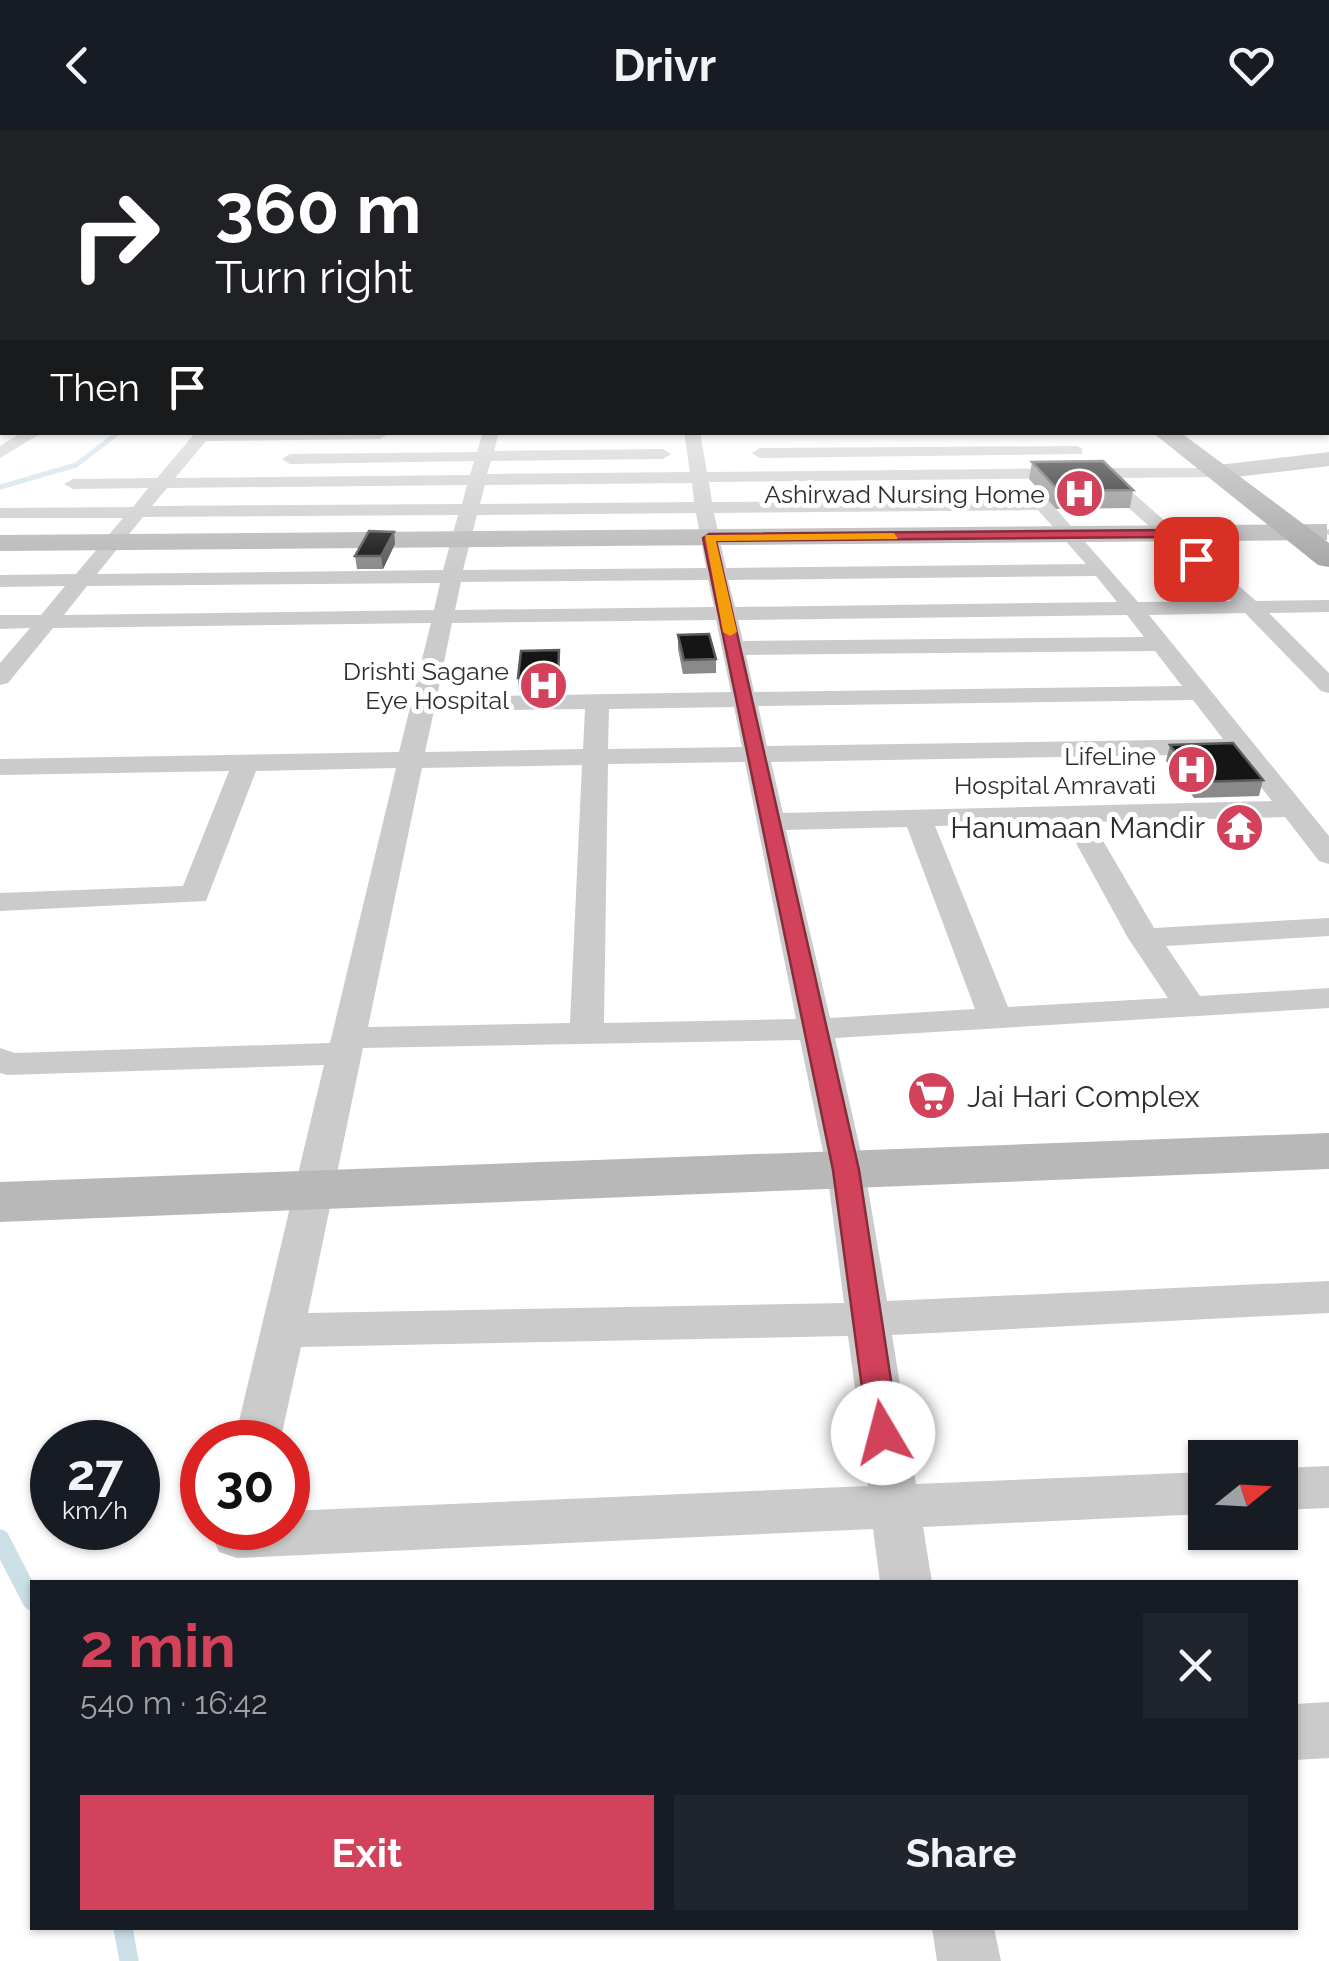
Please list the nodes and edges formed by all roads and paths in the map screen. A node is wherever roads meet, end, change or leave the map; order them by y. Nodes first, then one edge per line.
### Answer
1 (30, 435) edge
2 (204, 435) edge
3 (509, 435) edge
4 (847, 435) edge
5 (912, 435) edge
6 (981, 435) edge
7 (1059, 435) edge
8 (1169, 435) edge
9 (1193, 435) edge
10 (996, 451) junction
11 (1076, 451) junction
12 (857, 452) junction
13 (925, 452) junction
14 (0, 453) edge
15 (749, 453) dead end
16 (274, 459) dead end
17 (1329, 459) edge
18 (198, 460) dead end
19 (170, 461) junction
20 (478, 470) edge
21 (1329, 471) edge
22 (1018, 476) junction
23 (1103, 476) junction
24 (702, 477) edge
25 (872, 477) junction
26 (1237, 477) junction
27 (73, 484) dead end
28 (160, 484) junction
29 (1042, 505) junction
30 (136, 512) junction
31 (0, 513) edge
32 (1167, 534) junction
33 (1068, 536) junction
34 (1323, 538) edge
35 (111, 542) junction
36 (0, 543) edge
37 (1102, 570) junction
38 (717, 575) junction
39 (80, 580) junction
40 (451, 580) junction
41 (0, 581) edge
42 (1329, 606) edge
43 (1253, 609) junction
44 (1135, 612) junction
45 (726, 614) junction
46 (442, 617) junction
47 (0, 622) edge
48 (46, 622) junction
49 (1160, 644) junction
50 (733, 648) junction
51 (4, 667) edge
52 (1329, 686) edge
53 (1200, 693) junction
54 (745, 702) junction
55 (597, 703) junction
56 (422, 704) junction
57 (1242, 746) junction
58 (756, 753) junction
59 (595, 756) junction
60 (410, 758) junction
61 (246, 762) junction
62 (0, 767) edge
63 (1293, 809) junction
64 (1074, 815) junction
65 (918, 819) junction
66 (771, 822) junction
67 (1329, 855) edge
68 (0, 902) edge
69 (1329, 927) edge
70 (1144, 938) junction
71 (1329, 998) edge
72 (1191, 1007) junction
73 (995, 1017) junction
74 (814, 1028) junction
75 (587, 1033) junction
76 (345, 1046) junction
77 (0, 1059) edge
78 (1329, 1151) edge
79 (846, 1170) junction
80 (312, 1190) junction
81 (0, 1202) edge
82 (1329, 1297) edge
83 (867, 1319) junction
84 (282, 1330) junction
85 (262, 1420) edge
86 (1329, 1487) edge
87 (1298, 1489) edge
88 (1188, 1494) edge
89 (894, 1509) junction
90 (310, 1533) edge
91 (906, 1580) edge
92 (1329, 1730) edge
93 (1298, 1732) edge
94 (963, 1930) edge
95 (969, 1961) edge

1 - 14 street
2 - 19 street
3 - 20 street
4 - 12 street
5 - 13 street
6 - 10 street
7 - 11 street
8 - 26 main road
9 - 26 main road
10 - 11 street
10 - 13 street
10 - 22 street
11 - 23 street
12 - 13 street
12 - 15 street
12 - 25 street
16 - 20 street
17 - 26 street
18 - 19 street
19 - 28 street
20 - 24 street
20 - 24 street
20 - 24 street
20 - 28 street
20 - 30 street
20 - 35 street
20 - 40 street
21 - 26 street
22 - 23 street
22 - 25 street
22 - 29 street
23 - 26 street
23 - 32 street
24 - 25 street
24 - 29 street
24 - 33 street
24 - 38 street
26 - 34 main road
27 - 28 street
28 - 30 street
29 - 33 street
30 - 31 street
30 - 35 street
32 - 33 street
32 - 34 street
32 - 43 street
33 - 37 street
35 - 36 street
35 - 39 street
37 - 38 street
37 - 44 street
38 - 40 street
38 - 45 street
39 - 40 street
39 - 41 street
39 - 48 street
40 - 46 street
42 - 43 street
43 - 44 street
43 - 52 street
44 - 45 street
44 - 49 street
45 - 46 street
45 - 50 street
46 - 48 street
46 - 56 street
47 - 48 street
48 - 51 street
49 - 50 street
49 - 53 street
50 - 54 street
53 - 54 street
53 - 57 street
54 - 55 street
54 - 58 street
55 - 56 street
55 - 59 street
56 - 60 street
57 - 58 street
57 - 63 street
58 - 59 street
58 - 66 street
59 - 60 street
59 - 75 street
60 - 61 street
60 - 76 street
61 - 62 street
61 - 68 street
63 - 64 street
63 - 67 street
64 - 65 street
64 - 70 street
65 - 66 street
65 - 73 street
66 - 74 street
69 - 70 street
70 - 72 street
71 - 72 street
72 - 73 street
73 - 74 street
74 - 75 street
74 - 79 street
75 - 76 street
76 - 77 street
76 - 80 street
78 - 79 street
79 - 80 street
79 - 83 street
80 - 81 street
80 - 84 street
82 - 83 street
83 - 84 street
83 - 89 street
84 - 85 street
86 - 87 street
88 - 89 street
89 - 90 street
89 - 91 street
92 - 93 street
94 - 95 street

